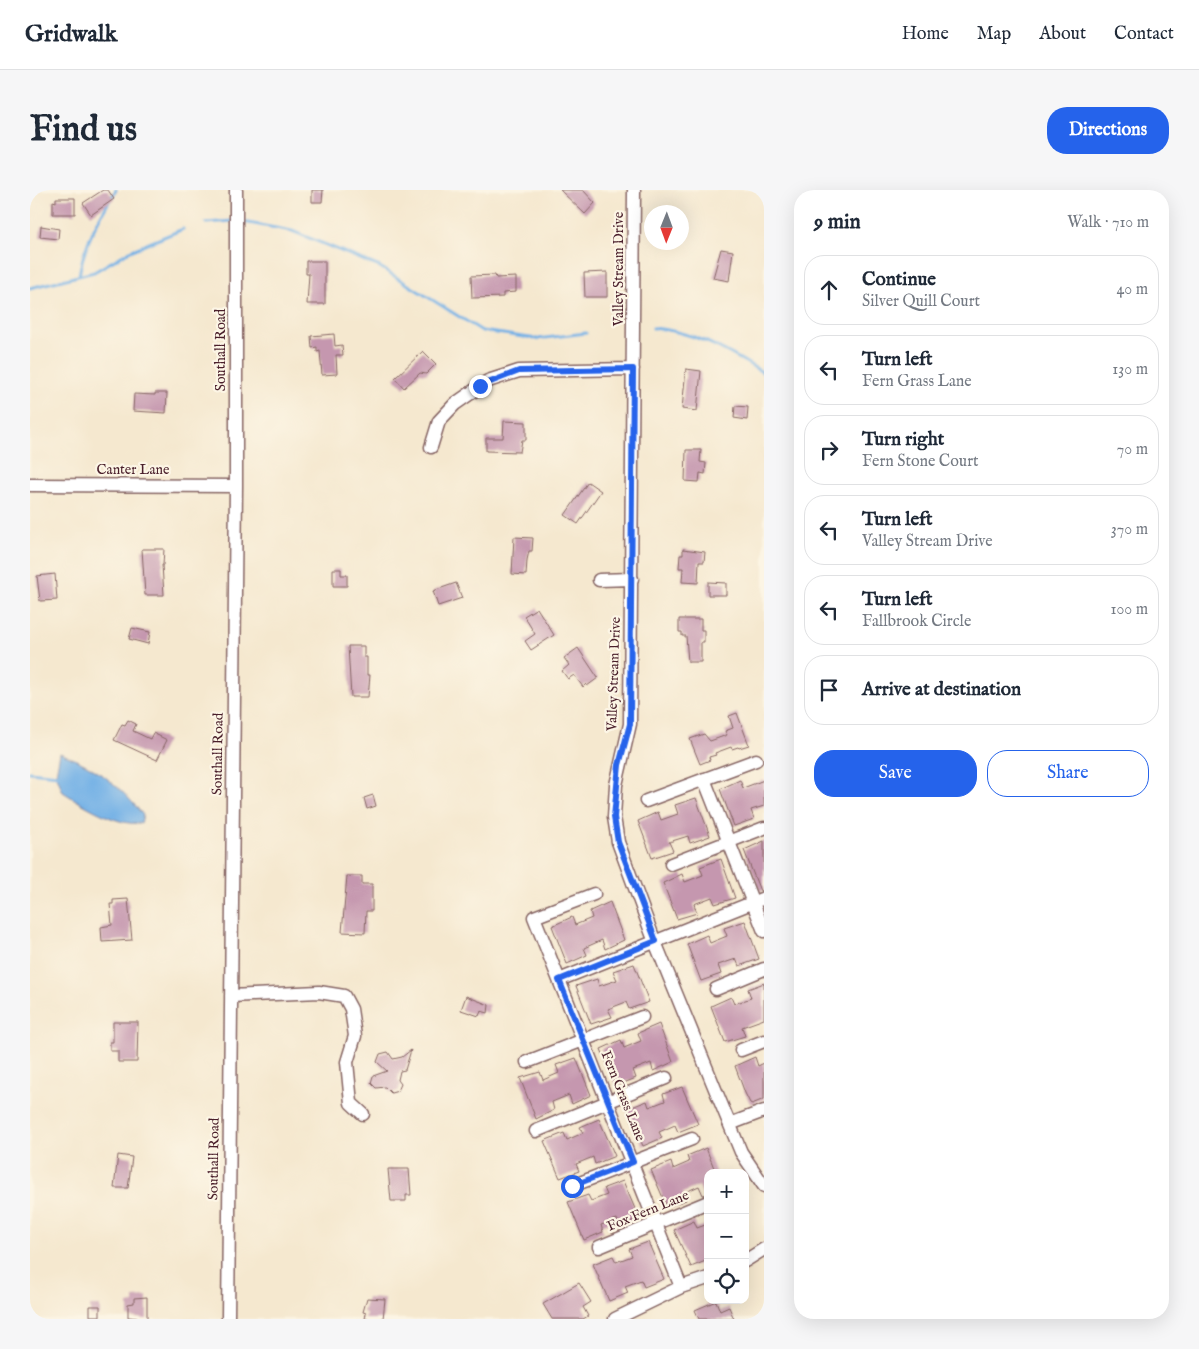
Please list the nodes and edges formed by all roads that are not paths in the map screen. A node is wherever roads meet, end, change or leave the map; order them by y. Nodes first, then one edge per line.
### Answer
1 (236, 190) edge
2 (634, 190) edge
3 (633, 369) junction
4 (431, 447) dead end
5 (30, 485) edge
6 (236, 486) junction
7 (599, 580) dead end
8 (632, 580) junction
9 (756, 760) dead end
10 (704, 779) junction
11 (646, 801) dead end
12 (764, 828) edge
13 (729, 841) junction
14 (671, 864) dead end
15 (594, 894) dead end
16 (758, 900) edge
17 (764, 931) edge
18 (656, 941) junction
19 (764, 969) edge
20 (559, 980) junction
21 (716, 989) dead end
22 (231, 996) junction
23 (642, 1017) dead end
24 (584, 1040) junction
25 (764, 1040) edge
26 (741, 1050) dead end
27 (527, 1062) dead end
28 (666, 1078) dead end
29 (609, 1102) junction
30 (764, 1111) edge
31 (363, 1114) dead end
32 (730, 1124) junction
33 (536, 1131) dead end
34 (692, 1138) dead end
35 (633, 1162) junction
36 (572, 1186) dead end
37 (764, 1186) edge
38 (704, 1204) edge
39 (657, 1223) junction
40 (599, 1246) dead end
41 (764, 1249) edge
42 (748, 1259) edge
43 (704, 1279) edge
44 (681, 1287) junction
45 (228, 1319) edge
46 (615, 1319) edge

1 - 6 street, Southall Road
2 - 3 street, Valley Stream Drive
3 - 4 street
3 - 8 street, Valley Stream Drive
5 - 6 street, Canter Lane
6 - 22 street, Southall Road
7 - 8 street
8 - 18 street, Valley Stream Drive
9 - 10 street
10 - 11 street
10 - 13 street
12 - 13 street
13 - 14 street
13 - 16 street
15 - 20 street, Fern Grass Lane
16 - 17 street
16 - 18 street
18 - 20 street
18 - 32 street, Valley Stream Drive
19 - 21 street
20 - 24 street, Fern Grass Lane
22 - 31 street
22 - 45 street, Southall Road
23 - 24 street
24 - 27 street
24 - 29 street, Fern Grass Lane
25 - 26 street
28 - 29 street
29 - 33 street
29 - 35 street, Fern Grass Lane
30 - 32 street
32 - 37 street, Valley Stream Drive
34 - 35 street
35 - 36 street
35 - 39 street, Fern Grass Lane
38 - 39 street, Fox Fern Lane
39 - 40 street, Fox Fern Lane
39 - 44 street, Fern Grass Lane
41 - 42 street
43 - 44 street
44 - 46 street

